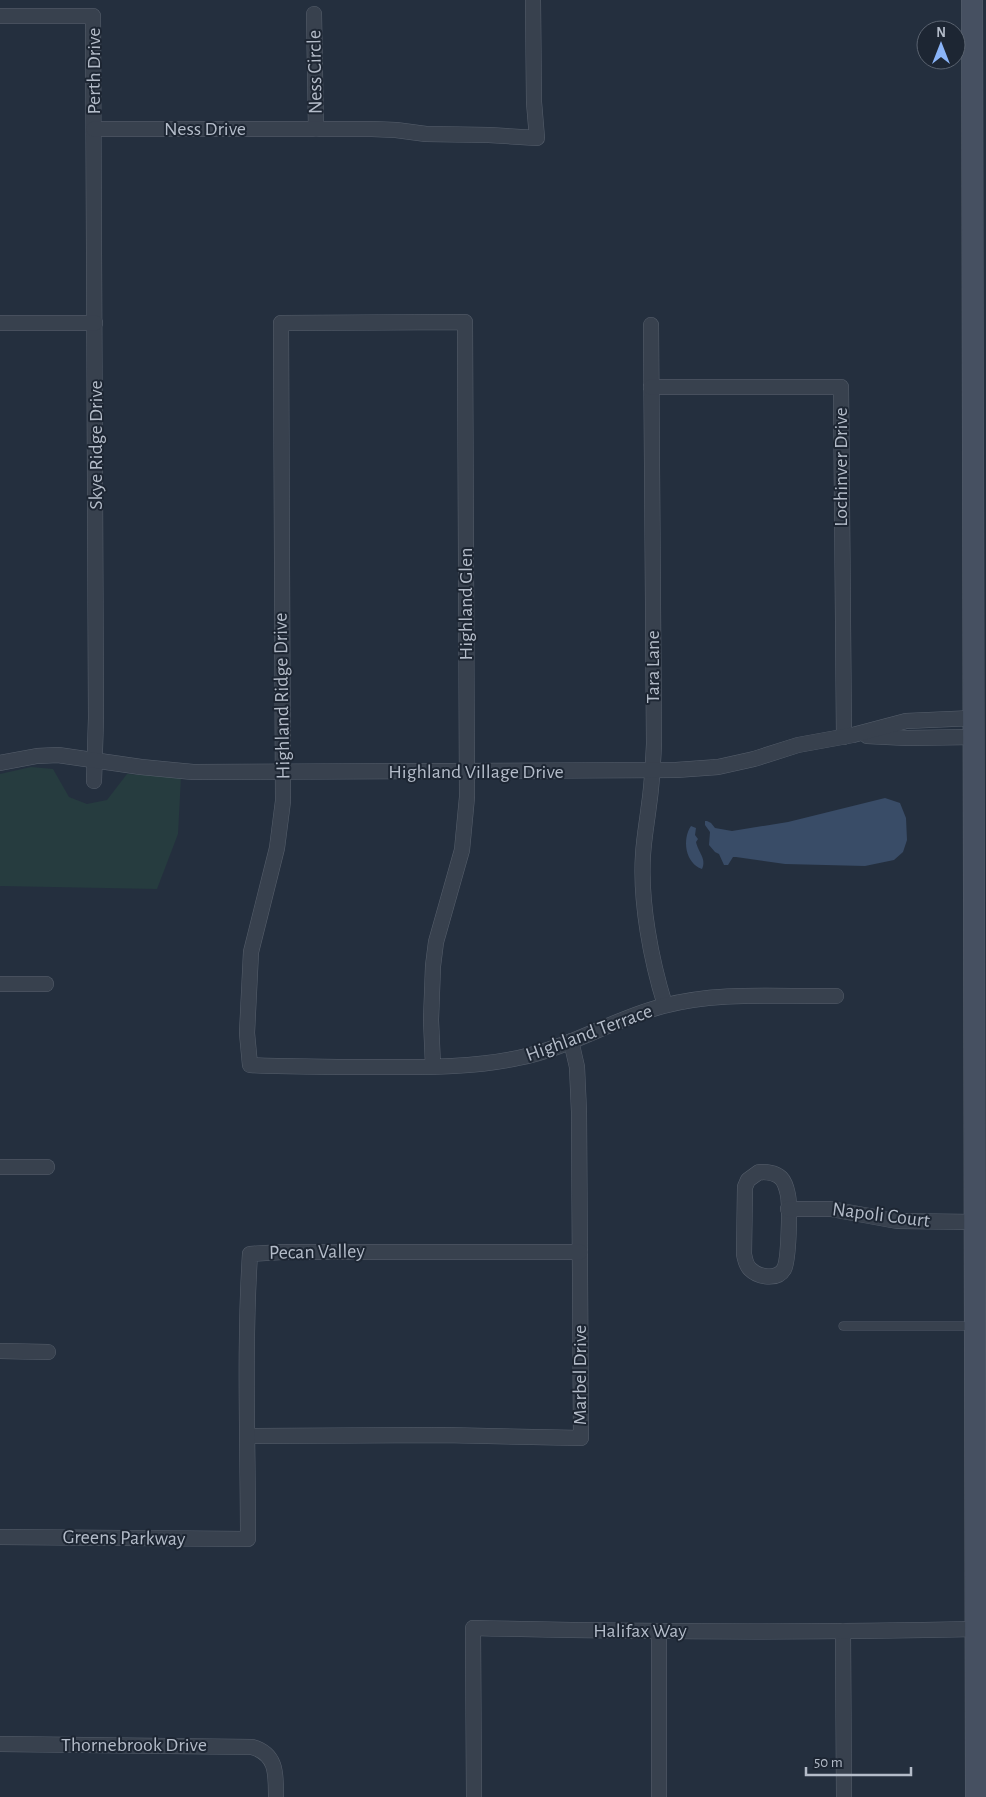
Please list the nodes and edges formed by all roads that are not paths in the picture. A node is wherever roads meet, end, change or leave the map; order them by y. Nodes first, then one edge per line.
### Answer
1 (533, 0) edge
2 (972, 0) edge
3 (314, 14) dead end
4 (0, 16) edge
5 (94, 129) junction
6 (316, 129) junction
7 (979, 260) edge
8 (0, 323) edge
9 (95, 323) junction
10 (281, 323) joint
11 (651, 325) dead end
12 (651, 387) junction
13 (974, 728) junction
14 (848, 736) junction
15 (95, 760) junction
16 (0, 763) edge
17 (653, 770) junction
18 (283, 772) junction
19 (467, 772) junction
20 (94, 781) dead end
21 (0, 984) edge
22 (46, 984) dead end
23 (836, 996) dead end
24 (665, 1006) junction
25 (571, 1042) junction
26 (250, 1065) joint
27 (433, 1066) junction
28 (0, 1167) edge
29 (47, 1167) dead end
30 (788, 1210) junction
31 (975, 1222) junction
32 (580, 1252) junction
33 (843, 1326) dead end
34 (979, 1337) edge
35 (0, 1351) edge
36 (48, 1352) dead end
37 (248, 1436) junction
38 (0, 1536) edge
39 (248, 1539) joint
40 (976, 1629) junction
41 (659, 1631) junction
42 (843, 1631) junction
43 (0, 1744) edge
44 (276, 1797) edge
45 (474, 1797) edge
46 (659, 1797) edge
47 (844, 1797) edge
48 (976, 1797) edge

1 - 6 street, Ness Drive
2 - 7 main road
3 - 6 street, Ness Circle
4 - 5 street, Perth Drive
5 - 6 street, Ness Drive
5 - 9 street, Skye Ridge Drive
7 - 13 main road
8 - 9 street
9 - 15 street, Skye Ridge Drive
10 - 18 street, Highland Ridge Drive
10 - 19 street, Highland Glen
11 - 12 street, Tara Lane
12 - 14 street, Lochinver Drive
12 - 17 street, Tara Lane
13 - 14 street, Highland Village Drive
13 - 31 main road
14 - 17 street, Highland Village Drive
15 - 16 street, Highland Village Drive
15 - 18 street, Highland Village Drive
15 - 20 street
17 - 19 street, Highland Village Drive
17 - 24 street, Tara Lane
18 - 19 street, Highland Village Drive
18 - 26 street, Highland Ridge Drive
19 - 27 street, Highland Glen
21 - 22 street
23 - 24 street, Highland Terrace
24 - 25 street, Highland Terrace
25 - 27 street, Highland Terrace
25 - 32 street, Marbel Drive
26 - 27 street, Highland Terrace
28 - 29 street
30 - 30 street
30 - 31 street, Napoli Court
31 - 34 main road
32 - 37 street, Pecan Valley
32 - 37 street, Marbel Drive
33 - 34 lane
34 - 40 main road
35 - 36 street
37 - 39 street, Pecan Valley
38 - 39 street, Greens Parkway
40 - 42 street, Halifax Way
40 - 48 main road
41 - 42 street, Halifax Way
41 - 45 street, Halifax Way
41 - 46 street
42 - 47 street
43 - 44 street, Thornebrook Drive

